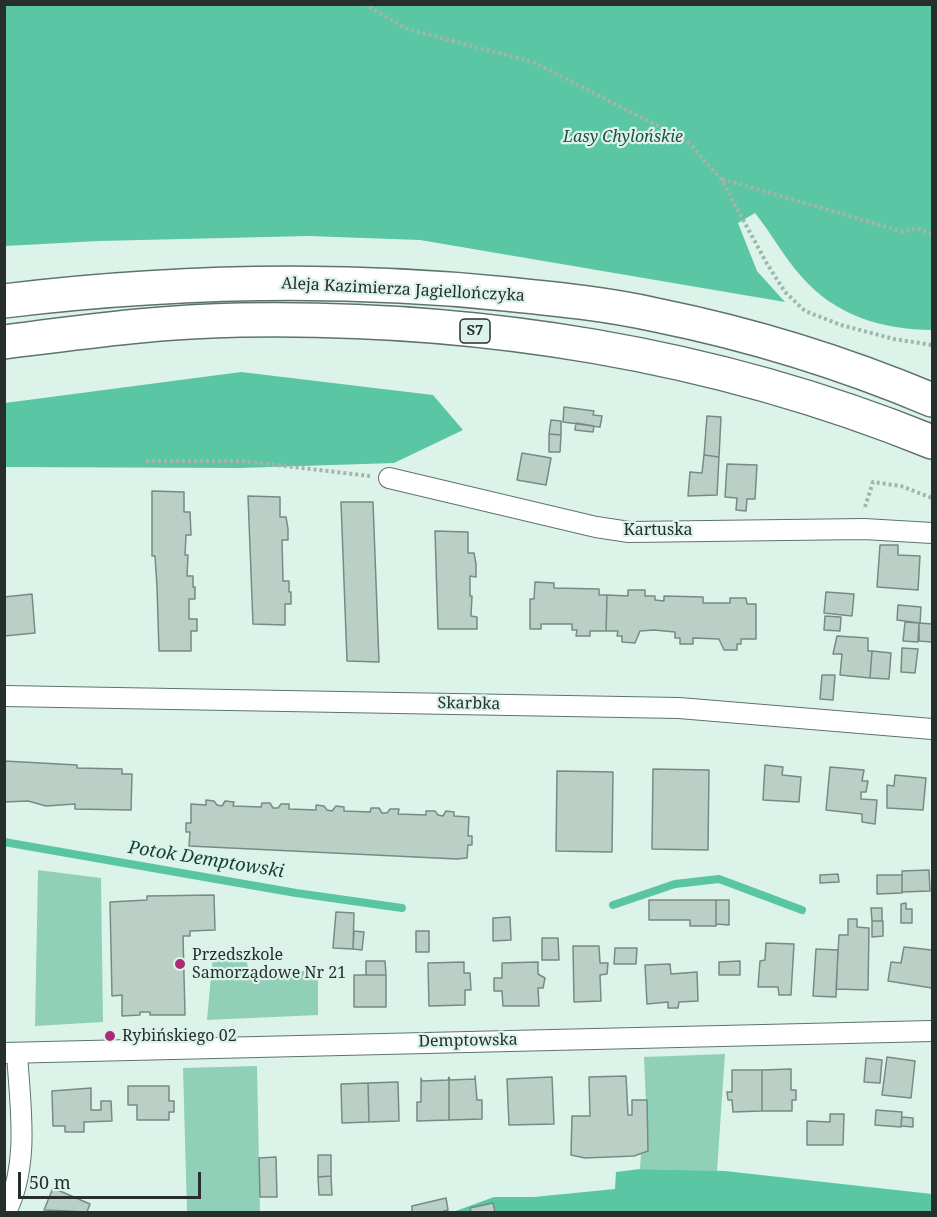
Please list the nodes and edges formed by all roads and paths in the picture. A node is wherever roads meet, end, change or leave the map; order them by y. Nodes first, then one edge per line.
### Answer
1 (364, 4) edge
2 (721, 179) junction
3 (933, 234) edge
4 (4, 301) edge
5 (4, 342) edge
6 (933, 345) edge
7 (933, 400) edge
8 (933, 442) edge
9 (146, 461) dead end
10 (388, 478) joint
11 (933, 498) edge
12 (864, 529) junction
13 (933, 534) edge
14 (4, 696) edge
15 (933, 729) edge
16 (933, 1031) edge
17 (11, 1053) edge
18 (6, 1212) edge

1 - 2 path
2 - 3 path
2 - 6 path
4 - 7 highway, Aleja Kazimierza Jagiellończyka
5 - 8 highway, Aleja Kazimierza Jagiellończyka / S7
9 - 10 path
10 - 12 street, Kartuska
11 - 12 path
12 - 13 street, Kartuska
14 - 15 street, Skarbka
16 - 17 street, Demptowska
17 - 18 street

